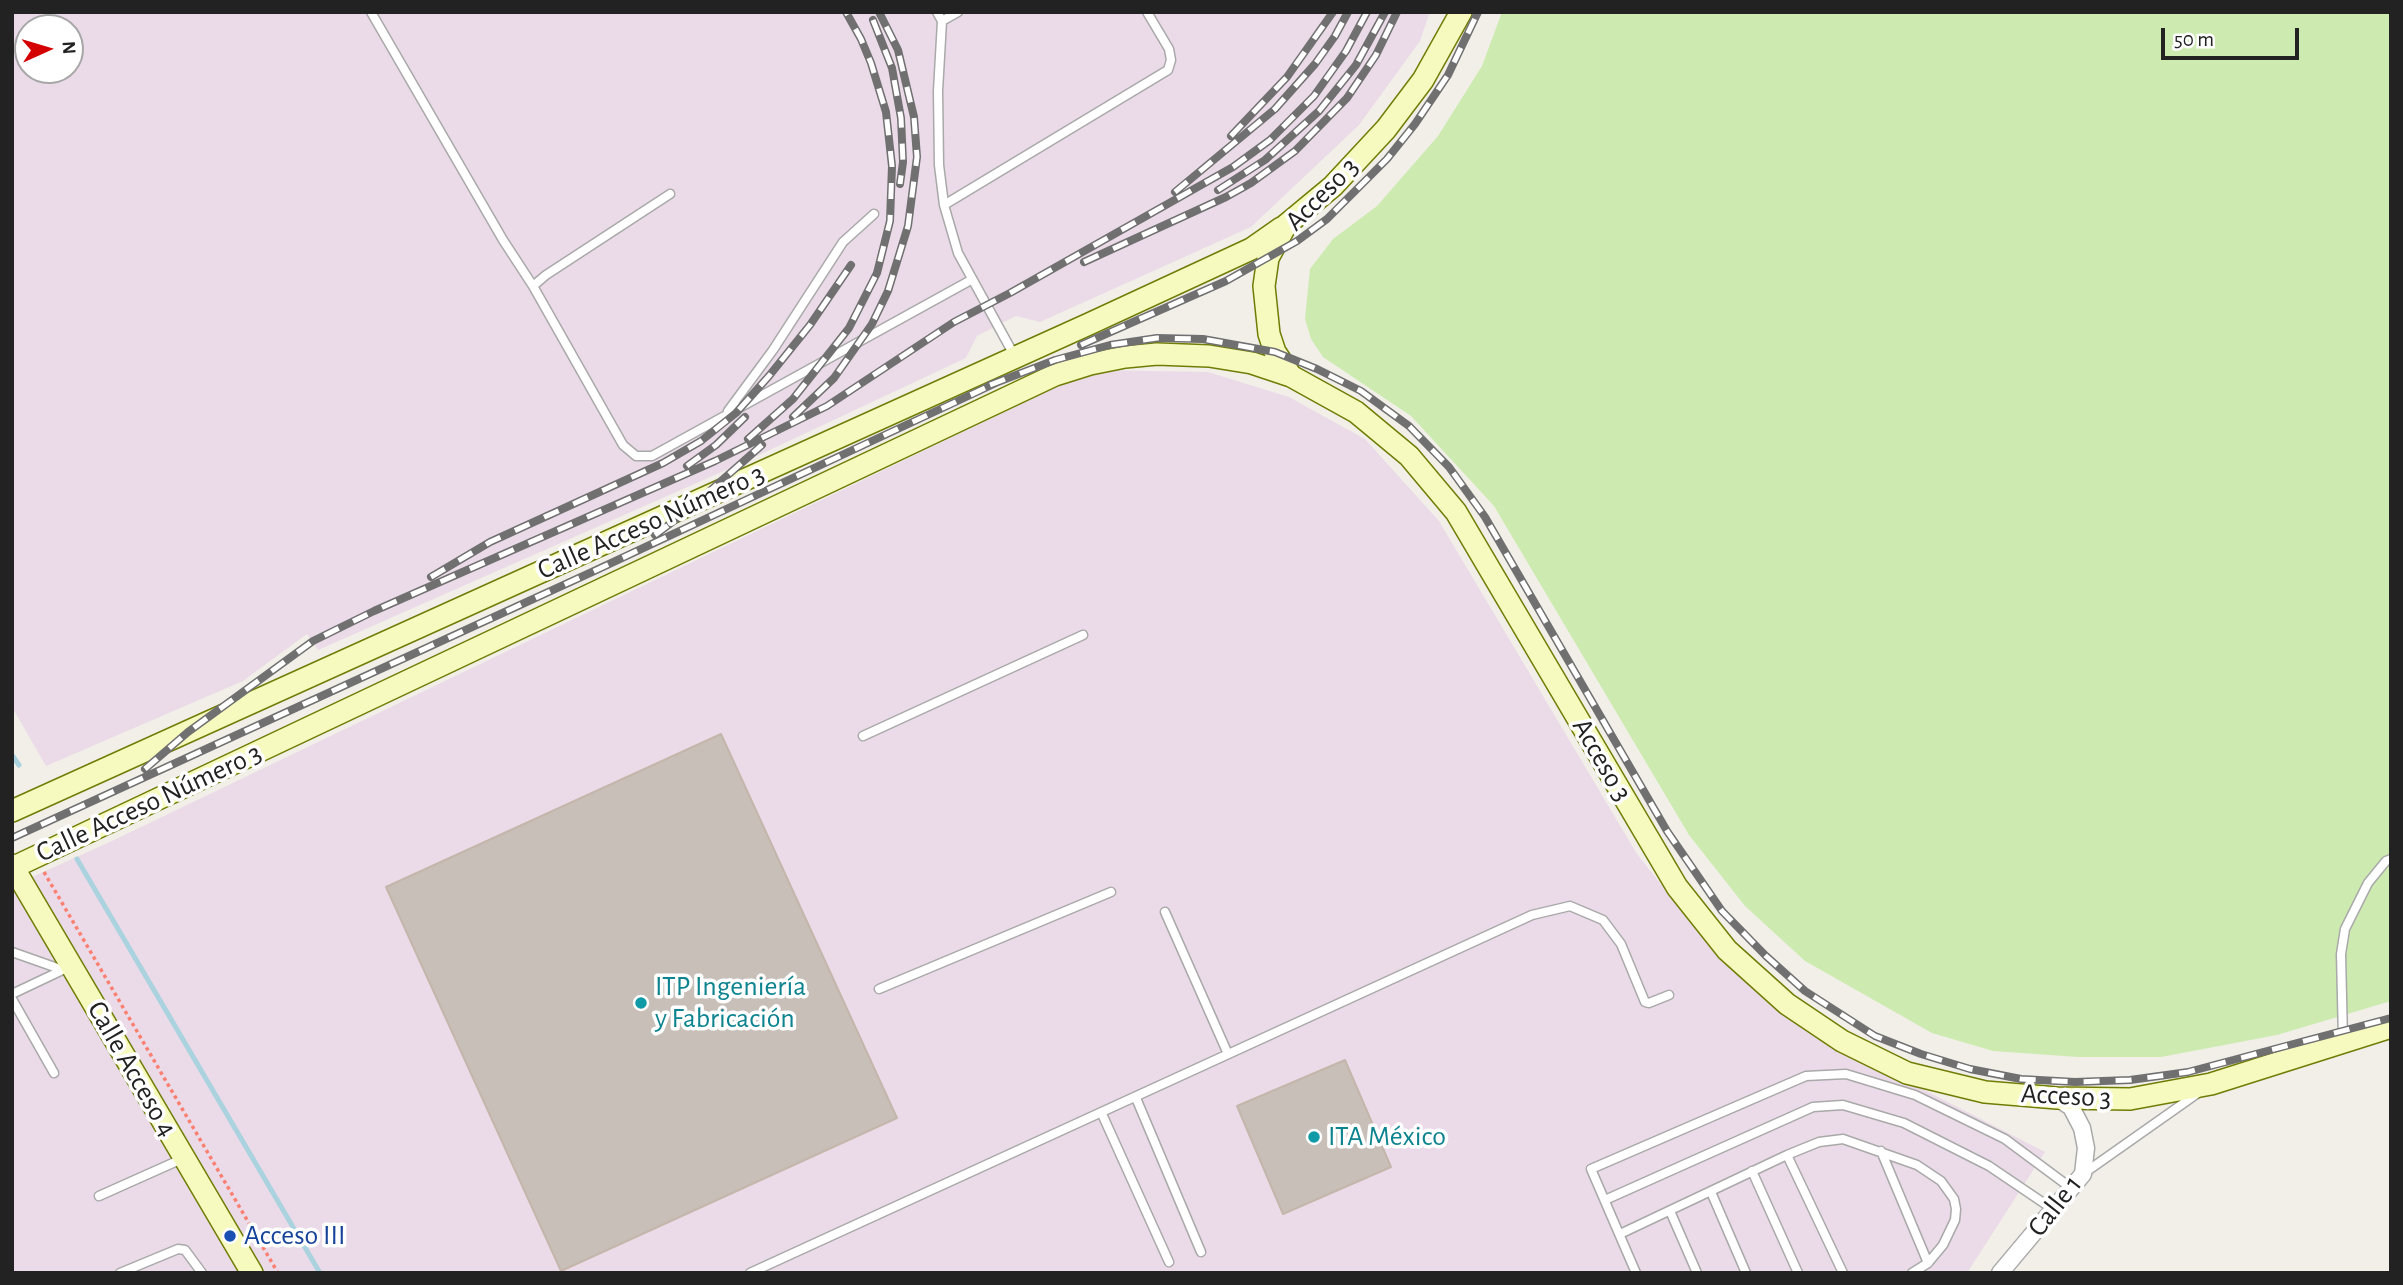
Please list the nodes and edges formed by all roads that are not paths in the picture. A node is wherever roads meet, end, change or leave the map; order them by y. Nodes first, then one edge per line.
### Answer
1 (371, 12) edge
2 (937, 12) edge
3 (958, 12) edge
4 (1147, 12) edge
5 (1461, 12) edge
6 (942, 21) junction
7 (670, 194) dead end
8 (944, 205) junction
9 (874, 214) dead end
10 (1286, 225) junction
11 (971, 280) junction
12 (533, 286) junction
13 (1015, 358) junction
14 (1291, 376) junction
15 (726, 414) junction
16 (1083, 635) dead end
17 (863, 736) dead end
18 (12, 811) edge
19 (2391, 859) edge
20 (13, 867) edge
21 (1111, 892) dead end
22 (1165, 912) dead end
23 (12, 952) edge
24 (68, 968) junction
25 (879, 989) dead end
26 (1669, 995) dead end
27 (12, 997) edge
28 (2391, 1027) edge
29 (2391, 1037) edge
30 (2346, 1040) junction
31 (1228, 1054) junction
32 (54, 1073) dead end
33 (2211, 1084) junction
34 (1136, 1098) junction
35 (2057, 1098) junction
36 (1102, 1114) junction
37 (1881, 1151) junction
38 (1787, 1155) junction
39 (184, 1158) junction
40 (1752, 1171) junction
41 (2083, 1174) junction
42 (2071, 1188) junction
43 (1711, 1192) junction
44 (99, 1196) dead end
45 (1605, 1200) junction
46 (2054, 1210) junction
47 (1671, 1212) junction
48 (1620, 1234) junction
49 (1201, 1252) dead end
50 (1170, 1262) dead end
51 (1928, 1264) junction
52 (120, 1273) edge
53 (202, 1273) edge
54 (252, 1273) edge
55 (750, 1273) edge
56 (1636, 1273) edge
57 (1697, 1273) edge
58 (1746, 1273) edge
59 (1798, 1273) edge
60 (1843, 1273) edge
61 (1912, 1273) edge
62 (2000, 1273) edge

1 - 12 lane
2 - 6 lane
3 - 6 lane
4 - 8 lane
5 - 10 street, Acceso 3
6 - 8 lane
7 - 12 lane
8 - 11 lane
9 - 15 lane
10 - 13 street, Calle Acceso Número 3
10 - 14 street, Acceso 3
11 - 13 lane
11 - 15 lane
12 - 15 lane
13 - 18 street, Calle Acceso Número 3
14 - 20 street, Calle Acceso Número 3
14 - 35 street, Acceso 3
16 - 17 lane
19 - 30 lane
20 - 24 street, Calle Acceso 4
21 - 25 lane
22 - 31 lane
23 - 24 lane
24 - 27 lane
24 - 39 street, Calle Acceso 4
26 - 31 lane
27 - 32 lane
28 - 30 street, Acceso 3
29 - 30 street
30 - 33 street, Acceso 3
31 - 34 lane
33 - 35 street, Acceso 3
33 - 41 lane
34 - 36 lane
34 - 49 lane
35 - 41 street, Calle 1
36 - 50 lane
36 - 55 lane
37 - 38 lane
37 - 51 lane
37 - 51 lane
38 - 40 lane
38 - 60 lane
39 - 44 lane
39 - 54 street, Calle Acceso 4
40 - 43 lane
40 - 59 lane
41 - 42 street, Calle 1
42 - 45 lane
42 - 46 street, Calle 1
43 - 47 lane
43 - 58 lane
45 - 46 lane
45 - 48 lane
46 - 62 street, Calle 1
47 - 48 lane
47 - 57 lane
48 - 56 lane
51 - 61 lane
52 - 53 lane

